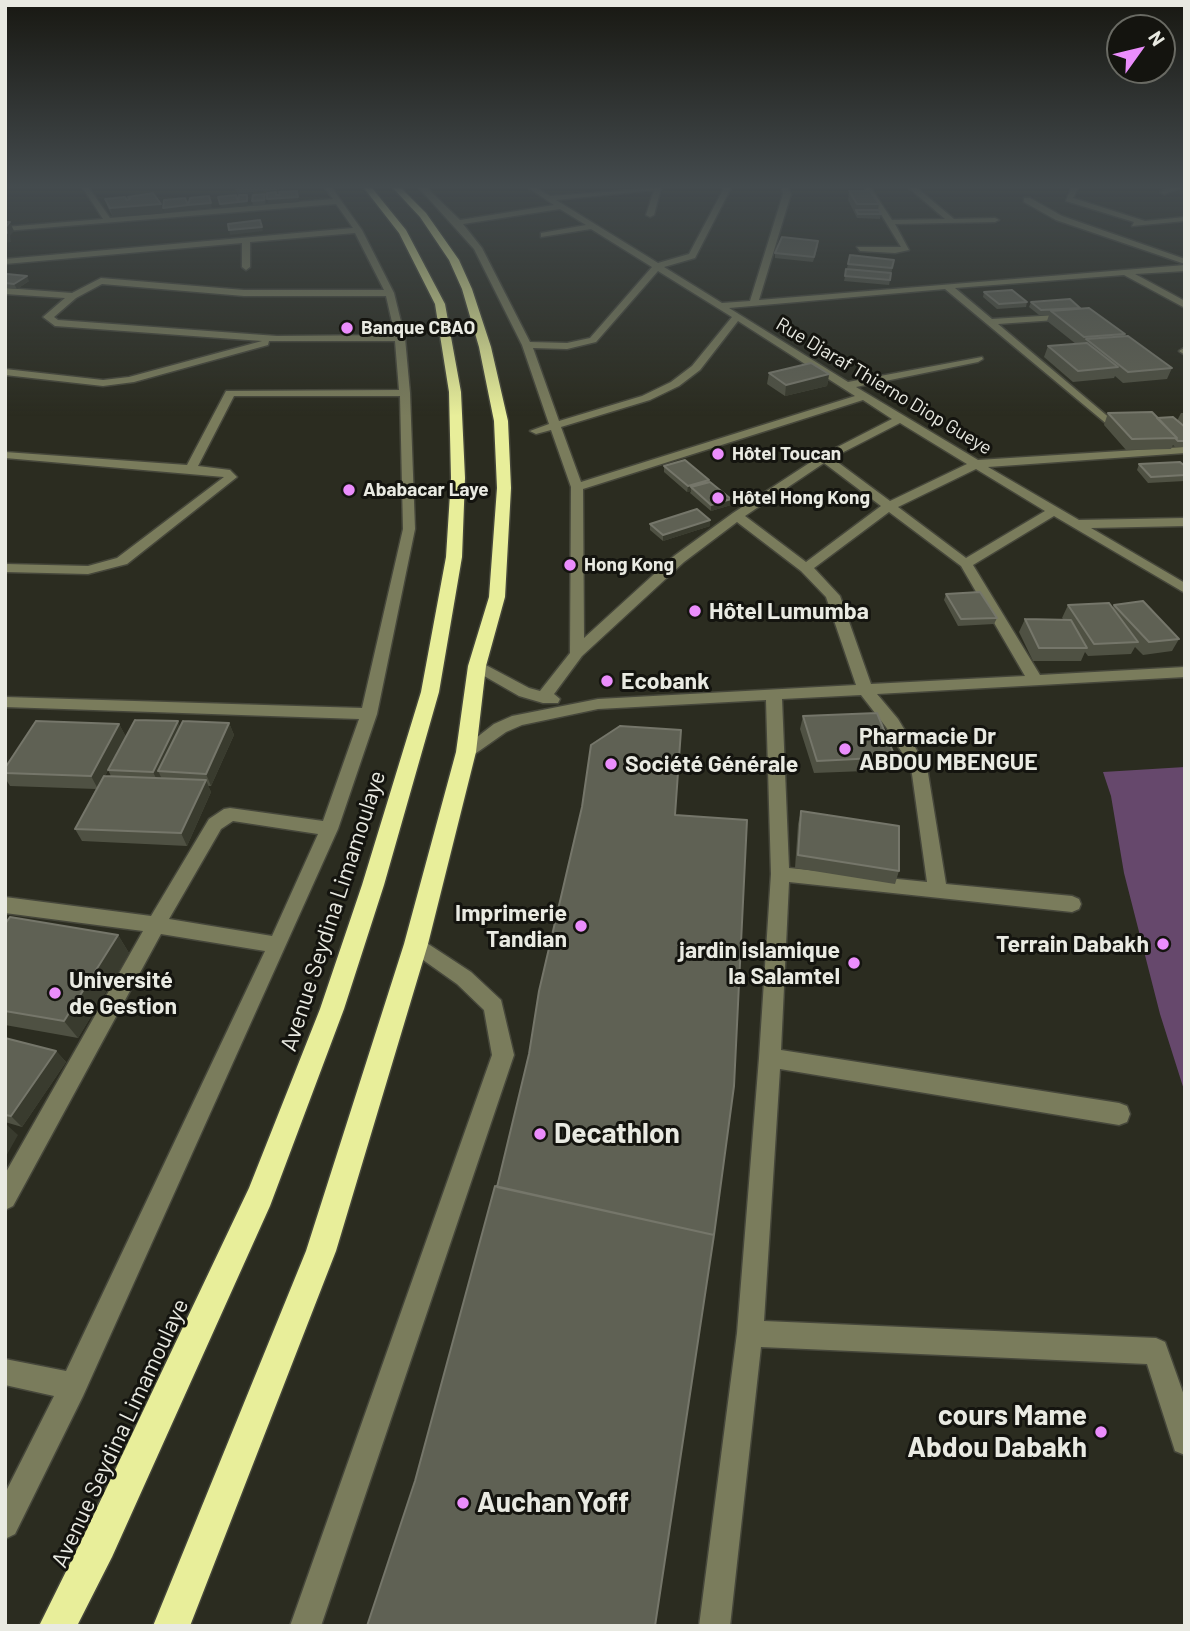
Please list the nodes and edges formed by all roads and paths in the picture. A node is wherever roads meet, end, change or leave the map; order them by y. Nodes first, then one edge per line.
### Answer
1 (375, 264) edge
2 (420, 264) edge
3 (455, 264) edge
4 (486, 264) edge
5 (655, 264) edge
6 (664, 264) edge
7 (765, 264) edge
8 (658, 266) junction
9 (1185, 268) edge
10 (1126, 273) junction
11 (948, 287) junction
12 (5, 291) edge
13 (390, 293) junction
14 (73, 296) junction
15 (754, 302) junction
16 (1185, 305) edge
17 (722, 306) junction
18 (1081, 315) edge
19 (737, 317) junction
20 (990, 322) junction
21 (400, 338) junction
22 (277, 339) junction
23 (527, 345) junction
24 (978, 359) dead end
25 (5, 372) edge
26 (849, 385) junction
27 (405, 393) junction
28 (865, 396) junction
29 (900, 419) junction
30 (1108, 422) edge
31 (557, 426) junction
32 (536, 431) dead end
33 (1185, 450) edge
34 (7, 457) edge
35 (824, 458) junction
36 (977, 464) junction
37 (191, 469) junction
38 (577, 487) junction
39 (888, 507) junction
40 (1055, 510) junction
41 (737, 516) junction
42 (1185, 522) edge
43 (1076, 524) junction
44 (966, 564) junction
45 (5, 568) edge
46 (806, 568) junction
47 (1185, 589) edge
48 (577, 653) junction
49 (478, 666) junction
50 (1185, 672) edge
51 (1035, 680) junction
52 (865, 689) junction
53 (774, 694) junction
54 (542, 698) junction
55 (5, 702) edge
56 (597, 704) junction
57 (369, 714) junction
58 (466, 752) junction
59 (329, 829) junction
60 (780, 874) junction
61 (938, 890) junction
62 (1072, 904) dead end
63 (5, 905) edge
64 (156, 925) junction
65 (416, 944) junction
66 (278, 945) junction
67 (770, 1058) junction
68 (1119, 1114) dead end
69 (5, 1199) edge
70 (750, 1332) junction
71 (5, 1372) edge
72 (73, 1386) junction
73 (1185, 1441) edge
74 (5, 1524) edge
75 (57, 1626) edge
76 (171, 1626) edge
77 (305, 1626) edge
78 (713, 1626) edge

1 - 13 street
2 - 75 highway, Avenue Seydina Limamoulaye
3 - 49 highway
4 - 23 street
5 - 8 street, Rue Djaraf Thierno Diop Gueye
6 - 8 street
7 - 15 street
8 - 17 street, Rue Djaraf Thierno Diop Gueye
8 - 23 street
9 - 10 street
10 - 11 street
10 - 16 street
11 - 15 street
11 - 20 street
12 - 14 street
13 - 14 street
13 - 21 street
14 - 22 street
15 - 17 street
17 - 19 street, Rue Djaraf Thierno Diop Gueye
18 - 20 street
19 - 26 street, Rue Djaraf Thierno Diop Gueye
19 - 31 street
20 - 30 street
21 - 22 street
21 - 27 street
22 - 25 street
23 - 31 street
24 - 26 street
26 - 28 street, Rue Djaraf Thierno Diop Gueye
27 - 37 street
27 - 57 street
28 - 29 street, Rue Djaraf Thierno Diop Gueye
28 - 38 street
29 - 35 street
29 - 36 street, Rue Djaraf Thierno Diop Gueye
31 - 32 street
31 - 38 street
33 - 36 street
34 - 37 street
35 - 39 street
35 - 41 street
36 - 39 street
36 - 40 street, Rue Djaraf Thierno Diop Gueye
37 - 45 street
38 - 48 street
39 - 44 street
39 - 46 street
40 - 43 street, Rue Djaraf Thierno Diop Gueye
40 - 44 street
41 - 46 street
41 - 48 street
42 - 43 street
43 - 47 street, Rue Djaraf Thierno Diop Gueye
44 - 51 street
46 - 52 street
48 - 54 street
49 - 54 street
49 - 58 highway
50 - 51 street
51 - 52 street
52 - 53 street
52 - 61 street
53 - 56 street
53 - 60 street
54 - 56 street
55 - 57 street
56 - 58 street
57 - 59 street
58 - 65 highway
59 - 64 street
59 - 66 street
60 - 61 street
60 - 67 street
61 - 62 street
63 - 64 street
64 - 66 street
64 - 69 street
65 - 76 highway
65 - 77 street
66 - 72 street
67 - 68 street
67 - 70 street
70 - 73 street
70 - 78 street
71 - 72 street
72 - 74 street

